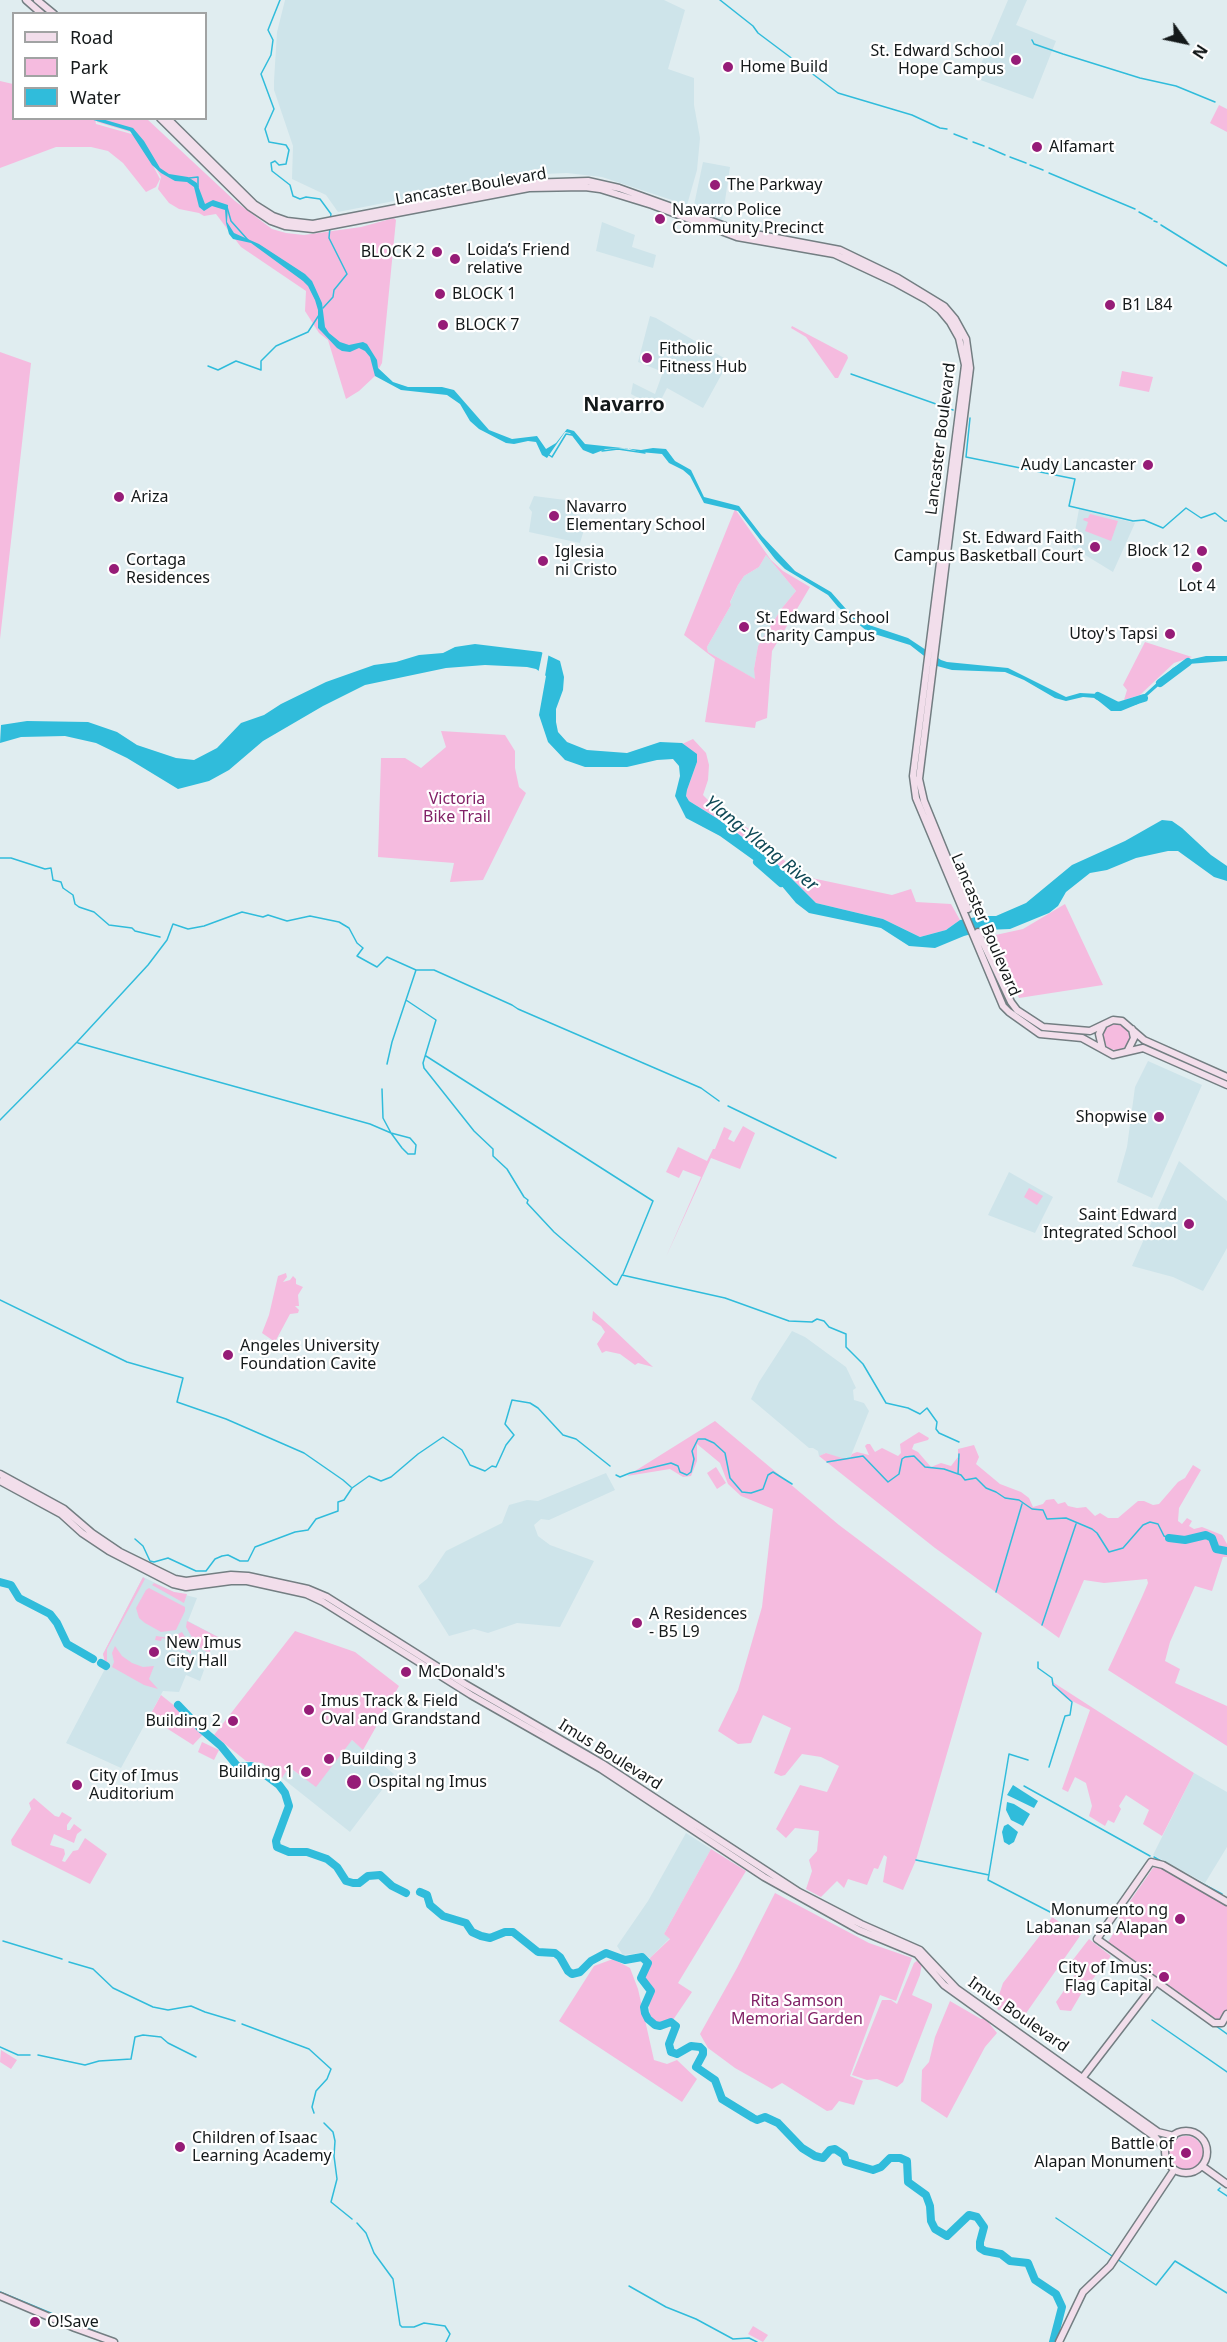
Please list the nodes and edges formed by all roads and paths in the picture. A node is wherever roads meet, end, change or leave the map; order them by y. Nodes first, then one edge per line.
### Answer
1 (26, 0) edge
2 (37, 0) edge
3 (40, 12) edge
4 (52, 12) edge
5 (162, 120) edge
6 (169, 120) edge
7 (332, 223) junction
8 (980, 940) junction
9 (1104, 1024) junction
10 (1132, 1029) junction
11 (1104, 1050) junction
12 (1127, 1051) junction
13 (1227, 1077) edge
14 (1227, 1085) edge
15 (0, 1474) edge
16 (0, 1481) edge
17 (1225, 1899) edge
18 (860, 1927) junction
19 (1157, 1981) junction
20 (1227, 2014) edge
21 (1080, 2080) junction
22 (1174, 2136) junction
23 (1165, 2149) junction
24 (1202, 2166) junction
25 (1174, 2170) junction
26 (1227, 2184) edge
27 (0, 2296) edge
28 (114, 2342) edge
29 (1059, 2342) edge

1 - 3 main road
2 - 4 main road
5 - 7 main road, Lancaster Boulevard
6 - 7 main road, Lancaster Boulevard
7 - 8 main road, Lancaster Boulevard
8 - 9 main road, Lancaster Boulevard
8 - 11 main road, Lancaster Boulevard
9 - 10 main road
9 - 11 main road
10 - 12 main road
10 - 13 main road
11 - 12 main road
12 - 14 main road
15 - 18 main road, Imus Boulevard
16 - 18 main road, Imus Boulevard
17 - 19 main road
18 - 21 main road, Imus Boulevard
19 - 20 main road
19 - 21 main road
21 - 22 main road, Imus Boulevard
21 - 23 main road, Imus Boulevard
22 - 23 main road
22 - 24 main road
23 - 25 main road
24 - 25 main road
24 - 26 main road
25 - 29 main road
27 - 28 main road

